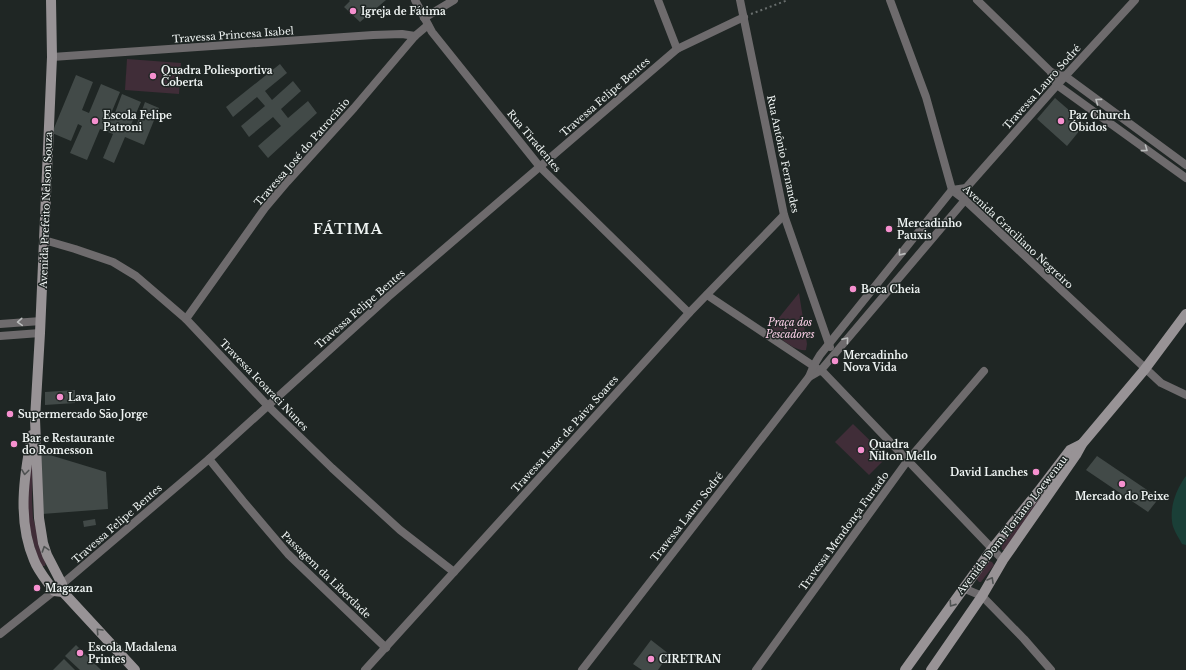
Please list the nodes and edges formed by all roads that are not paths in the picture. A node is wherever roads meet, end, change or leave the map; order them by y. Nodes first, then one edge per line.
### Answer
1 (51, 0) edge
2 (415, 0) edge
3 (454, 0) edge
4 (658, 0) edge
5 (740, 0) edge
6 (890, 0) edge
7 (977, 0) edge
8 (1135, 0) edge
9 (744, 17) junction
10 (426, 22) junction
11 (415, 36) junction
12 (677, 49) junction
13 (52, 57) junction
14 (1052, 72) junction
15 (1065, 76) junction
16 (1057, 85) junction
17 (1186, 165) edge
18 (540, 167) junction
19 (1186, 178) edge
20 (966, 188) junction
21 (952, 190) junction
22 (965, 200) junction
23 (784, 215) junction
24 (44, 240) junction
25 (707, 295) junction
26 (689, 313) junction
27 (1186, 314) edge
28 (186, 319) junction
29 (41, 321) junction
30 (0, 324) edge
31 (40, 333) junction
32 (0, 336) edge
33 (829, 344) junction
34 (833, 355) junction
35 (817, 367) junction
36 (1145, 369) junction
37 (984, 371) dead end
38 (1186, 395) edge
39 (267, 405) junction
40 (35, 419) junction
41 (1082, 444) junction
42 (209, 459) junction
43 (908, 460) junction
44 (992, 549) junction
45 (1003, 560) junction
46 (454, 572) junction
47 (963, 588) junction
48 (60, 589) junction
49 (982, 596) junction
50 (0, 634) edge
51 (386, 648) junction
52 (135, 670) edge
53 (365, 670) edge
54 (582, 670) edge
55 (756, 670) edge
56 (905, 670) edge
57 (931, 670) edge
58 (1051, 670) edge

1 - 13 street, Avenida Prefeito Nelson Souza
2 - 10 street, Rua Tiradentes
3 - 10 street, Travessa José do Patrocínio
4 - 12 street
5 - 9 street, Rua Antônio Fernandes
6 - 21 street, Avenida Graciliano Negreiro
7 - 14 street
8 - 15 street, Travessa Lauro Sodré
9 - 12 street, Travessa Felipe Bentes
9 - 23 street, Rua Antônio Fernandes
10 - 11 street, Travessa José do Patrocínio
10 - 18 street, Rua Tiradentes
11 - 13 street, Travessa Princesa Isabel
11 - 28 street, Travessa José do Patrocínio
12 - 18 street, Travessa Felipe Bentes
13 - 24 street, Avenida Prefeito Nelson Souza
14 - 15 street
14 - 16 street
15 - 16 street, Travessa Lauro Sodré
17 -> 15 street
16 -> 19 street
16 - 20 street, Travessa Lauro Sodré
18 - 26 street, Rua Tiradentes
18 - 39 street, Travessa Felipe Bentes
20 - 21 street
20 - 22 street
21 - 22 street, Avenida Graciliano Negreiro
21 -> 33 street
34 -> 22 street, Travessa Lauro Sodré
22 - 36 street, Avenida Graciliano Negreiro
23 - 25 street, Travessa Isaac de Paiva Soares
23 - 33 street, Rua Antônio Fernandes
24 - 28 street, Travessa Icoaraci Nunes
24 - 29 street, Avenida Prefeito Nelson Souza
25 - 26 street, Travessa Isaac de Paiva Soares
25 - 35 street
26 - 46 street, Travessa Isaac de Paiva Soares
27 - 36 street, Avenida Dom Floriano Loewenau
28 - 39 street, Travessa Icoaraci Nunes
29 -> 30 street
29 - 31 street, Avenida Prefeito Nelson Souza
31 - 32 street
31 - 40 street, Avenida Prefeito Nelson Souza
33 - 34 street, Rua Antônio Fernandes
33 - 35 street
34 - 35 street, Travessa Lauro Sodré
35 - 43 street
35 - 54 street, Travessa Lauro Sodré
36 - 38 street, Avenida Graciliano Negreiro
36 - 41 street, Avenida Dom Floriano Loewenau
37 - 43 street, Travessa Mendonça Furtado
39 - 42 street, Travessa Felipe Bentes
39 - 46 street, Travessa Icoaraci Nunes
48 -> 40 street, Avenida Prefeito Nelson Souza
40 -> 48 street, Avenida Prefeito Nelson Souza
41 - 44 street, Avenida Dom Floriano Loewenau
41 - 45 street, Avenida Dom Floriano Loewenau
42 - 48 street, Travessa Felipe Bentes
42 - 51 street, Passagem da Liberdade
43 - 44 street
43 - 55 street, Travessa Mendonça Furtado
44 - 45 street
44 - 47 street, Avenida Dom Floriano Loewenau
49 -> 45 street, Avenida Dom Floriano Loewenau
46 - 51 street, Travessa Isaac de Paiva Soares
47 - 49 street
47 -> 56 street, Avenida Dom Floriano Loewenau
48 - 50 street, Travessa Felipe Bentes
52 -> 48 street
49 - 57 street, Avenida Dom Floriano Loewenau
49 - 58 street
51 - 53 street, Travessa Isaac de Paiva Soares

